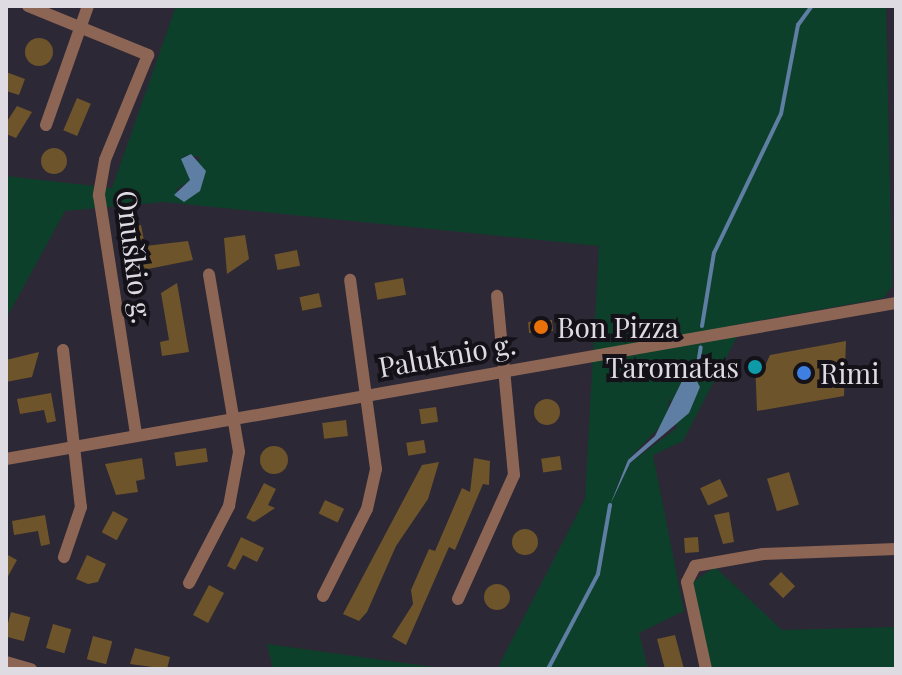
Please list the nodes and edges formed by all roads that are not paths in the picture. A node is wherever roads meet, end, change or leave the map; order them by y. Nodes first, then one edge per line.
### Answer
1 (28, 6) edge
2 (88, 6) edge
3 (81, 26) junction
4 (46, 125) dead end
5 (209, 275) dead end
6 (350, 280) dead end
7 (497, 296) dead end
8 (896, 303) edge
9 (63, 350) dead end
10 (507, 369) junction
11 (368, 394) junction
12 (236, 417) junction
13 (136, 434) junction
14 (78, 444) junction
15 (6, 459) edge
16 (896, 549) edge
17 (64, 557) dead end
18 (189, 583) dead end
19 (323, 596) dead end
20 (458, 599) dead end
21 (6, 662) edge
22 (31, 669) edge
23 (706, 669) edge

1 - 3 street
2 - 3 street
3 - 4 street
3 - 13 street, Onuškio g.
5 - 12 street
6 - 11 street
7 - 10 street
8 - 10 street, Paluknio g.
9 - 14 street
10 - 11 street, Paluknio g.
10 - 20 street
11 - 12 street, Paluknio g.
11 - 19 street
12 - 13 street, Paluknio g.
12 - 18 street
13 - 14 street, Paluknio g.
14 - 15 street, Paluknio g.
14 - 17 street
16 - 23 street
21 - 22 street

